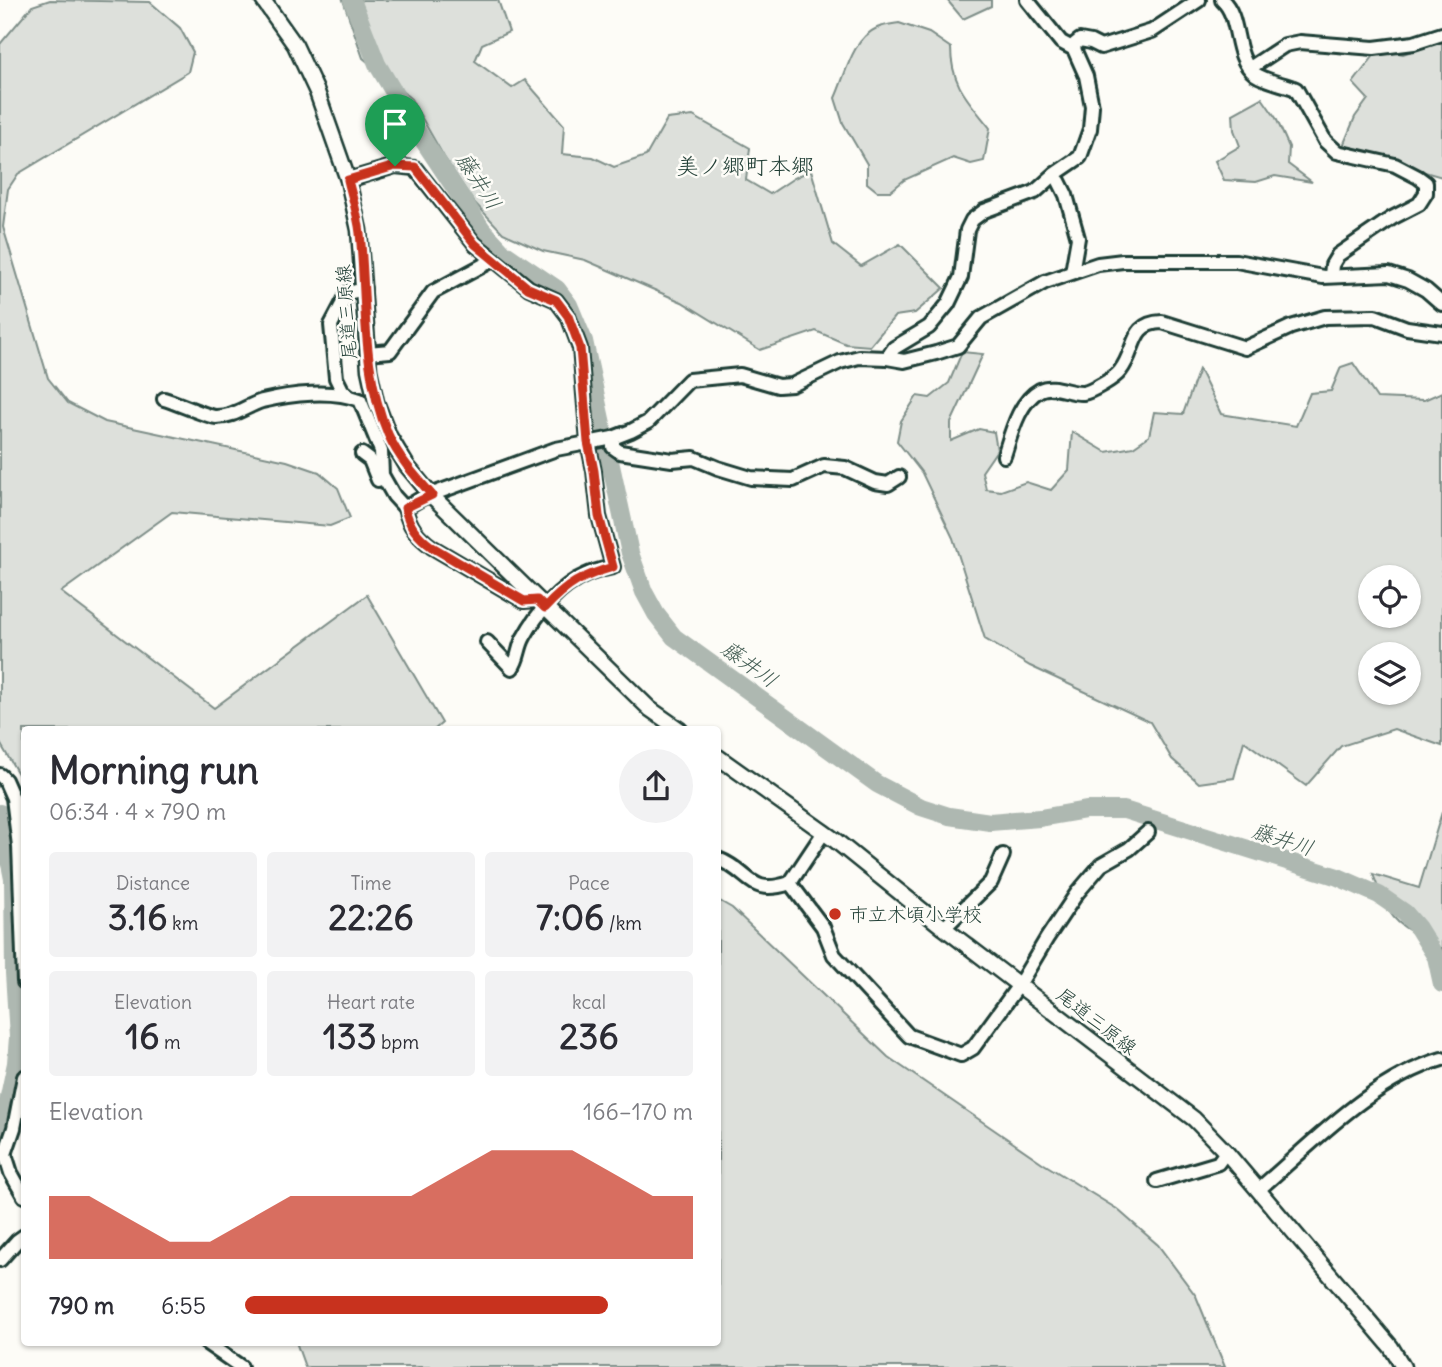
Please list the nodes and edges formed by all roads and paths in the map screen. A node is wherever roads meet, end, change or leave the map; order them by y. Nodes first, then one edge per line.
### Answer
1 (263, 0) edge
2 (1027, 0) edge
3 (1199, 0) edge
4 (1222, 0) edge
5 (1442, 34) edge
6 (1074, 49) junction
7 (1250, 68) junction
8 (1080, 157) junction
9 (348, 180) junction
10 (1059, 181) junction
11 (1035, 192) junction
12 (494, 260) junction
13 (1072, 272) junction
14 (1331, 276) junction
15 (364, 289) junction
16 (1442, 304) edge
17 (1442, 332) edge
18 (368, 353) junction
19 (887, 358) junction
20 (349, 396) junction
21 (164, 399) dead end
22 (612, 438) junction
23 (588, 442) junction
24 (362, 454) dead end
25 (1004, 456) dead end
26 (899, 477) dead end
27 (432, 495) junction
28 (405, 508) junction
29 (541, 604) junction
30 (487, 642) dead end
31 (674, 726) edge
32 (721, 759) edge
33 (0, 775) edge
34 (824, 832) junction
35 (1149, 832) dead end
36 (1003, 856) dead end
37 (721, 860) edge
38 (790, 883) junction
39 (21, 900) edge
40 (944, 928) junction
41 (1019, 985) junction
42 (1442, 1059) edge
43 (21, 1092) edge
44 (1226, 1152) junction
45 (1157, 1181) dead end
46 (1258, 1190) junction
47 (21, 1191) edge
48 (21, 1238) edge
49 (0, 1260) edge
50 (211, 1346) edge
51 (241, 1367) edge
52 (1403, 1367) edge

1 - 9 main road, 尾道三原線
2 - 6 street
3 - 6 street
4 - 7 street
5 - 7 street
6 - 8 street
7 - 14 street
8 - 10 street
8 - 11 street
9 - 12 street
9 - 15 main road, 尾道三原線
10 - 11 street
10 - 13 street
11 - 19 street
12 - 18 street
12 - 23 street
13 - 14 street
13 - 19 street
14 - 16 street
15 - 18 main road, 尾道三原線
15 - 20 street
17 - 25 street
18 - 27 main road, 尾道三原線
19 - 22 street
20 - 21 street
20 - 28 street
22 - 23 street
22 - 26 street
23 - 27 street
23 - 29 street
24 - 28 street
27 - 28 street
27 - 29 main road, 尾道三原線
28 - 29 street
29 - 30 street
29 - 31 main road, 尾道三原線
32 - 34 main road, 尾道三原線
33 - 39 street
34 - 38 street
34 - 40 main road, 尾道三原線
35 - 41 street
36 - 40 street
37 - 38 street
38 - 41 street
40 - 41 main road, 尾道三原線
41 - 44 main road, 尾道三原線
42 - 46 street
43 - 47 street
44 - 45 street
44 - 46 main road, 尾道三原線
46 - 52 main road, 尾道三原線
48 - 49 street
50 - 51 street

